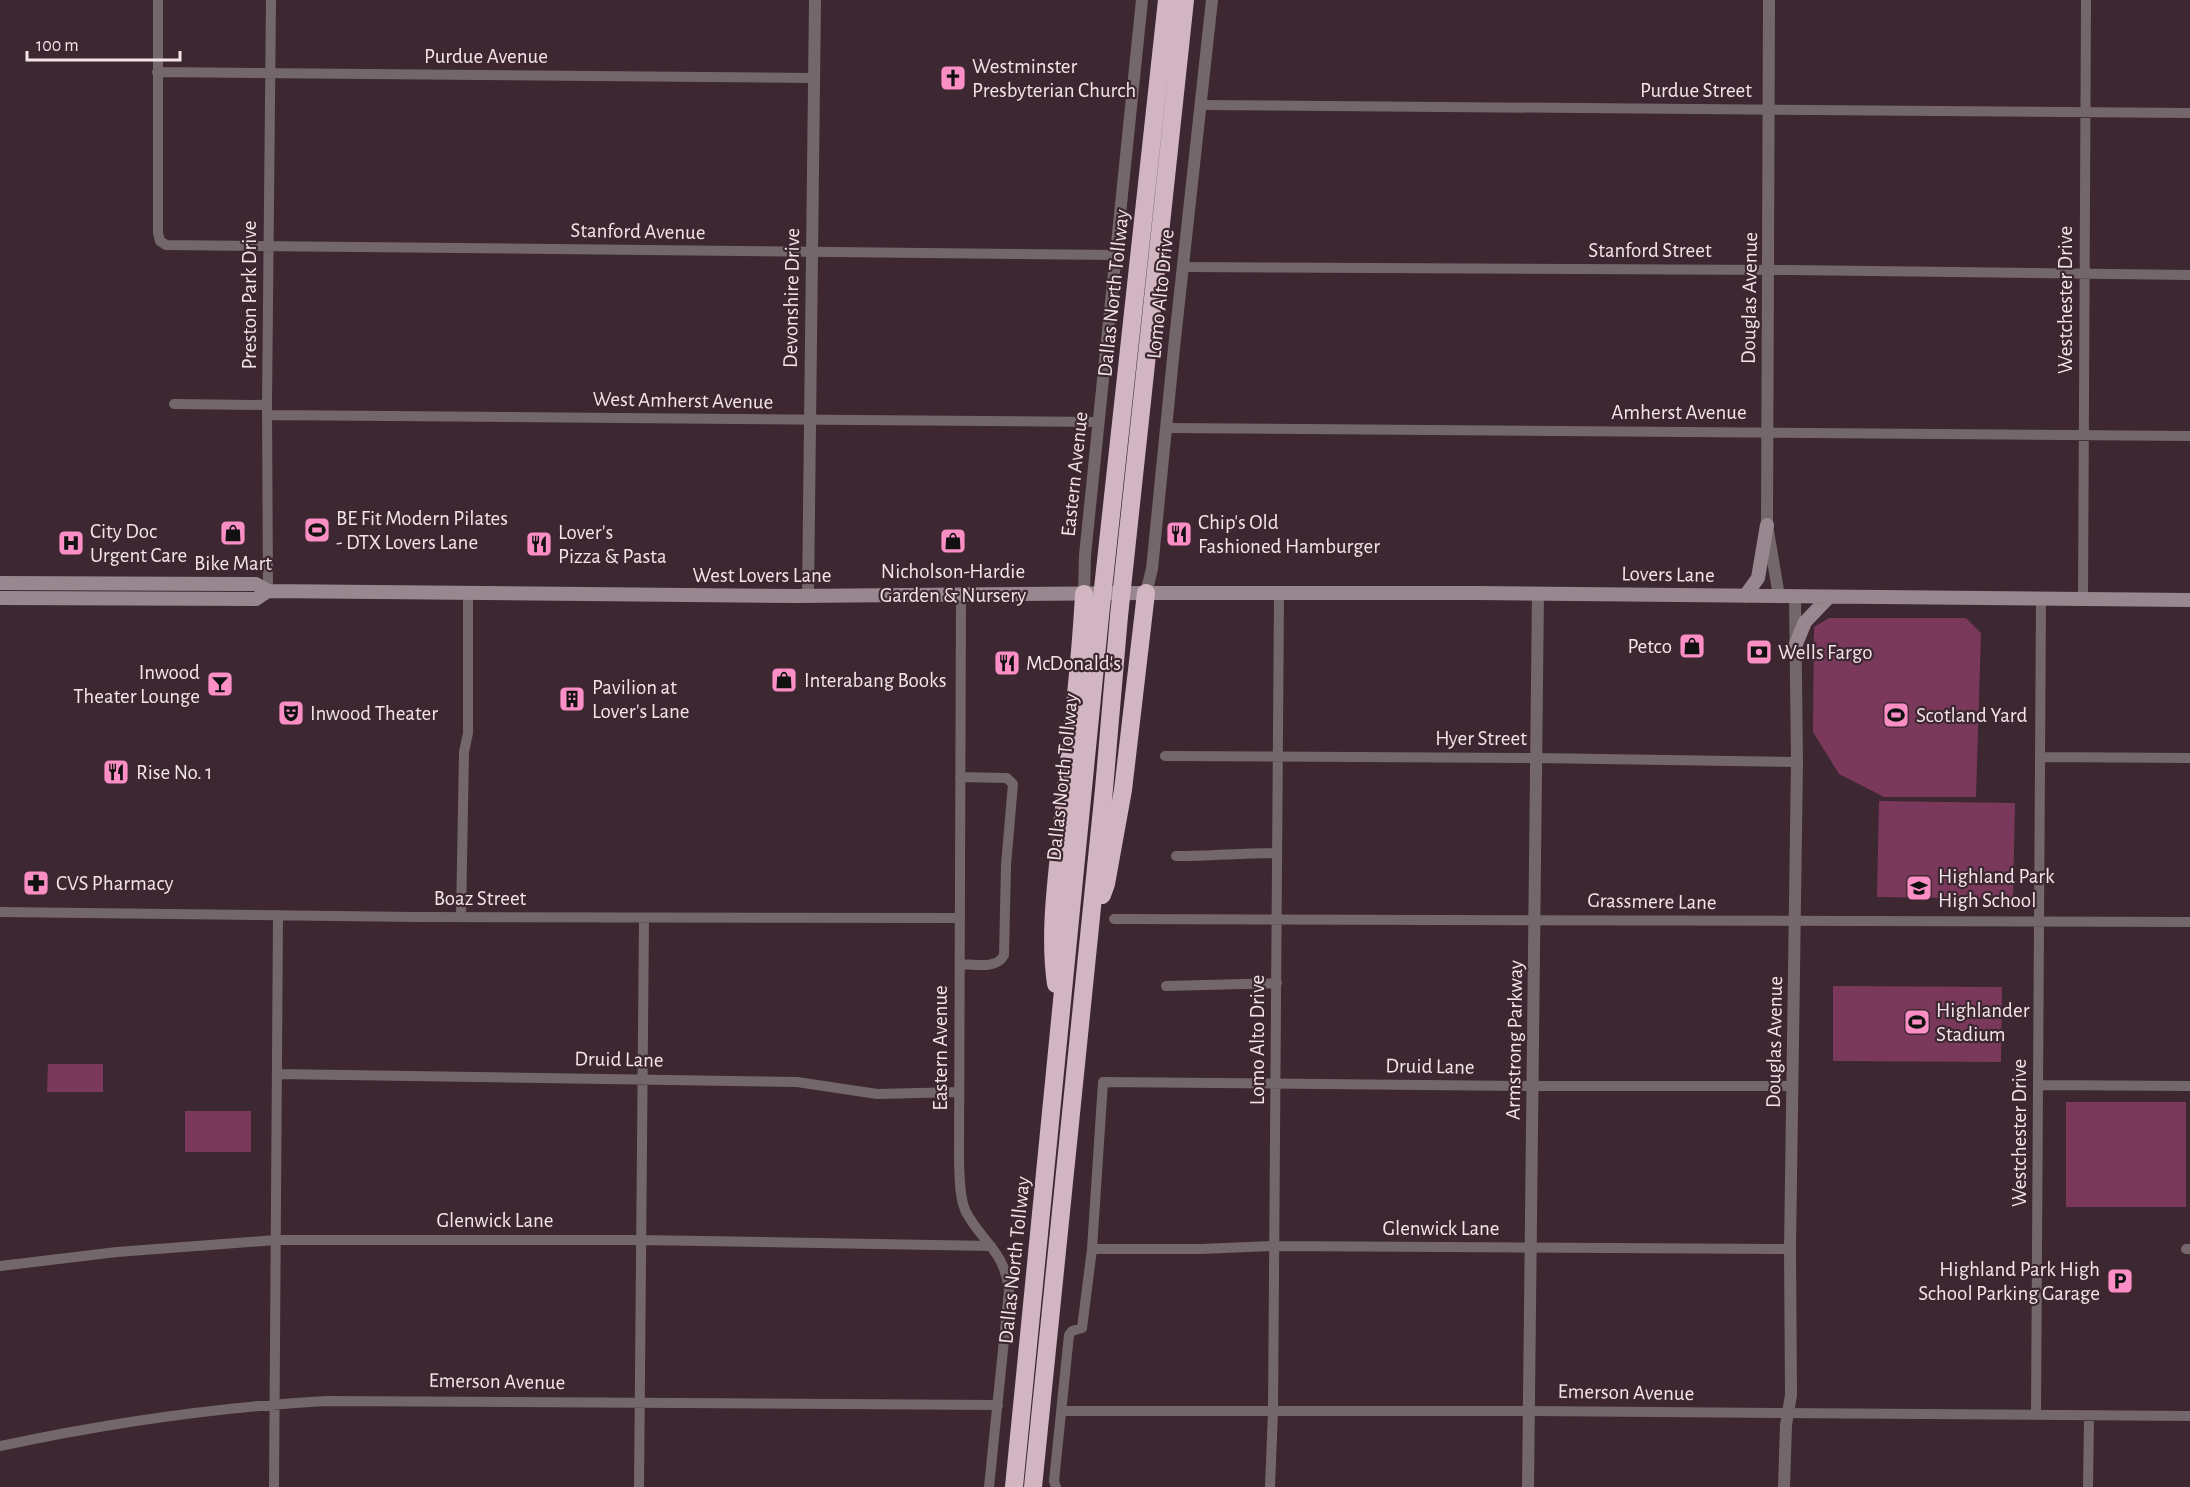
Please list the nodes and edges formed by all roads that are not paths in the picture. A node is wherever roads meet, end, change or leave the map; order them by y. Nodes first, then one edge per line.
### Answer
1 (158, 0) edge
2 (271, 0) edge
3 (815, 0) edge
4 (1142, 0) edge
5 (1167, 0) edge
6 (1185, 0) edge
7 (1212, 0) edge
8 (1769, 0) edge
9 (2086, 0) edge
10 (157, 72) junction
11 (270, 73) junction
12 (814, 78) junction
13 (1201, 105) junction
14 (1770, 110) junction
15 (2085, 112) junction
16 (2190, 113) edge
17 (268, 246) junction
18 (811, 252) junction
19 (1117, 255) junction
20 (1182, 267) junction
21 (1769, 270) junction
22 (2084, 273) junction
23 (2190, 275) edge
24 (174, 404) dead end
25 (268, 410) junction
26 (809, 421) junction
27 (1099, 422) junction
28 (1167, 428) junction
29 (1767, 433) junction
30 (2083, 435) junction
31 (2190, 436) edge
32 (1767, 525) junction
33 (0, 583) edge
34 (98, 584) junction
35 (268, 591) junction
36 (468, 592) junction
37 (1146, 593) junction
38 (1538, 593) junction
39 (1084, 594) junction
40 (1279, 594) junction
41 (961, 595) junction
42 (808, 596) junction
43 (1745, 596) junction
44 (1779, 596) junction
45 (1795, 597) junction
46 (1828, 597) junction
47 (0, 598) edge
48 (106, 599) junction
49 (2041, 599) junction
50 (2083, 599) junction
51 (2190, 600) edge
52 (1796, 644) junction
53 (1165, 756) dead end
54 (2040, 756) junction
55 (1277, 757) junction
56 (1536, 758) junction
57 (2190, 758) edge
58 (1797, 762) junction
59 (960, 777) junction
60 (1277, 853) junction
61 (1176, 856) dead end
62 (0, 912) edge
63 (278, 915) junction
64 (461, 917) junction
65 (644, 918) junction
66 (960, 918) junction
67 (1114, 919) dead end
68 (1277, 919) junction
69 (1535, 920) junction
70 (2039, 921) junction
71 (1795, 922) junction
72 (2190, 922) edge
73 (1090, 927) junction
74 (960, 964) junction
75 (1277, 983) junction
76 (1166, 986) dead end
77 (1061, 1017) junction
78 (277, 1074) junction
79 (643, 1079) junction
80 (1276, 1083) junction
81 (2038, 1085) junction
82 (1533, 1086) junction
83 (1793, 1086) junction
84 (2190, 1086) edge
85 (959, 1092) junction
86 (276, 1240) junction
87 (640, 1240) junction
88 (991, 1246) junction
89 (1274, 1246) junction
90 (1532, 1248) junction
91 (1092, 1249) junction
92 (1790, 1249) junction
93 (0, 1266) edge
94 (640, 1402) junction
95 (275, 1403) junction
96 (998, 1405) junction
97 (1062, 1411) junction
98 (1530, 1411) junction
99 (1273, 1412) junction
100 (1788, 1413) junction
101 (2036, 1414) junction
102 (2089, 1415) junction
103 (2190, 1416) edge
104 (0, 1446) edge
105 (274, 1487) edge
106 (639, 1487) edge
107 (989, 1487) edge
108 (1014, 1487) edge
109 (1033, 1487) edge
110 (1056, 1487) edge
111 (1270, 1487) edge
112 (1528, 1487) edge
113 (1784, 1487) edge
114 (2088, 1487) edge

1 - 10 street
2 - 11 street, Preston Park Drive
3 - 12 street, Devonshire Drive
4 - 19 street, Eastern Avenue
5 - 77 highway, Dallas North Tollway
6 - 73 highway, Dallas North Tollway
7 - 13 street, Lomo Alto Drive
8 - 14 street, Douglas Avenue
9 - 15 street, Westchester Drive
10 - 11 street, Purdue Avenue
10 - 17 street, Stanford Avenue
11 - 12 street, Purdue Avenue
11 - 17 street, Preston Park Drive
12 - 18 street, Devonshire Drive
13 - 14 street, Purdue Street
13 - 20 street, Lomo Alto Drive
14 - 15 street, Purdue Street
14 - 21 street, Douglas Avenue
15 - 16 street, Purdue Street
15 - 22 street, Westchester Drive
17 - 18 street, Stanford Avenue
17 - 25 street, Preston Park Drive
18 - 19 street, Stanford Avenue
18 - 26 street, Devonshire Drive
19 - 27 street, Eastern Avenue
20 - 21 street, Stanford Street
20 - 28 street, Lomo Alto Drive
21 - 22 street, Stanford Street
21 - 29 street, Douglas Avenue
22 - 23 street, Stanford Street
22 - 30 street, Westchester Drive
24 - 25 street, West Amherst Avenue
25 - 26 street, West Amherst Avenue
25 - 35 street, Preston Park Drive
26 - 27 street, West Amherst Avenue
26 - 42 street, Devonshire Drive
27 - 39 street, Eastern Avenue
28 - 29 street, Amherst Avenue
28 - 37 street, Lomo Alto Drive
29 - 30 street, Amherst Avenue
29 - 32 street, Douglas Avenue
30 - 31 street, Amherst Avenue
30 - 50 street, Westchester Drive
32 - 43 main road
32 - 44 street, Douglas Avenue
33 - 34 main road, West Lovers Lane
34 - 35 main road, West Lovers Lane
34 - 48 main road
35 - 36 main road, West Lovers Lane
35 - 48 main road, West Lovers Lane
36 - 42 main road, West Lovers Lane
36 - 64 street
37 - 39 main road, West Lovers Lane
37 - 40 main road, Lovers Lane
37 - 73 highway
38 - 40 main road, Lovers Lane
38 - 43 main road, Lovers Lane
38 - 56 street, Armstrong Parkway
39 - 41 main road, West Lovers Lane
39 - 77 highway
40 - 55 street, Lomo Alto Drive
41 - 42 main road, West Lovers Lane
41 - 59 street, Eastern Avenue
43 - 44 main road, Lovers Lane
44 - 45 main road, Lovers Lane
45 - 46 main road, Lovers Lane
45 - 52 street, Douglas Avenue
46 - 49 main road, Lovers Lane
46 - 52 main road
47 - 48 main road, West Lovers Lane
49 - 50 main road, Lovers Lane
49 - 54 street, Westchester Drive
50 - 51 main road, Lovers Lane
52 - 58 street, Douglas Avenue
53 - 55 street, Hyer Street
54 - 57 street
54 - 70 street, Westchester Drive
55 - 56 street, Hyer Street
55 - 60 street, Lomo Alto Drive
56 - 58 street, Hyer Street
56 - 69 street, Armstrong Parkway
58 - 71 street, Douglas Avenue
59 - 66 street, Eastern Avenue
59 - 74 street
60 - 61 street
60 - 68 street, Lomo Alto Drive
62 - 63 street, Boaz Street
63 - 64 street, Boaz Street
63 - 78 street
64 - 65 street, Boaz Street
65 - 66 street, Boaz Street
65 - 79 street
66 - 74 street, Eastern Avenue
67 - 68 street, Grassmere Lane
68 - 69 street, Grassmere Lane
68 - 75 street, Lomo Alto Drive
69 - 71 street, Grassmere Lane
69 - 82 street, Armstrong Parkway
70 - 71 street, Grassmere Lane
70 - 72 street, Grassmere Lane
70 - 81 street, Westchester Drive
71 - 83 street, Douglas Avenue
73 - 109 highway, Dallas North Tollway
74 - 85 street, Eastern Avenue
75 - 76 street
75 - 80 street, Lomo Alto Drive
77 - 108 highway, Dallas North Tollway
78 - 79 street, Druid Lane
78 - 86 street
79 - 85 street, Druid Lane
79 - 87 street
80 - 82 street, Druid Lane
80 - 89 street, Lomo Alto Drive
80 - 91 street, Druid Lane
81 - 84 street
81 - 101 street, Westchester Drive
82 - 83 street, Druid Lane
82 - 90 street, Armstrong Parkway
83 - 92 street, Douglas Avenue
85 - 88 street, Eastern Avenue
86 - 87 street, Glenwick Lane
86 - 93 street, Glenwick Lane
86 - 95 street
87 - 88 street, Glenwick Lane
87 - 94 street
88 - 96 street, Eastern Avenue
89 - 90 street, Glenwick Lane
89 - 91 street, Glenwick Lane
89 - 99 street, Lomo Alto Drive
90 - 92 street, Glenwick Lane
90 - 98 street, Armstrong Parkway
91 - 97 street
92 - 100 street, Douglas Avenue
94 - 95 street, Emerson Avenue
94 - 96 street, Emerson Avenue
94 - 106 street
95 - 104 street, Emerson Avenue
95 - 105 street
96 - 107 street, Eastern Avenue
97 - 99 street, Emerson Avenue
97 - 110 street
98 - 99 street, Emerson Avenue
98 - 100 street, Emerson Avenue
98 - 112 street, Armstrong Parkway
99 - 111 street, Lomo Alto Drive
100 - 101 street, Emerson Avenue
100 - 113 street, Douglas Avenue
101 - 102 street, Emerson Avenue
102 - 103 street, Emerson Avenue
102 - 114 street

